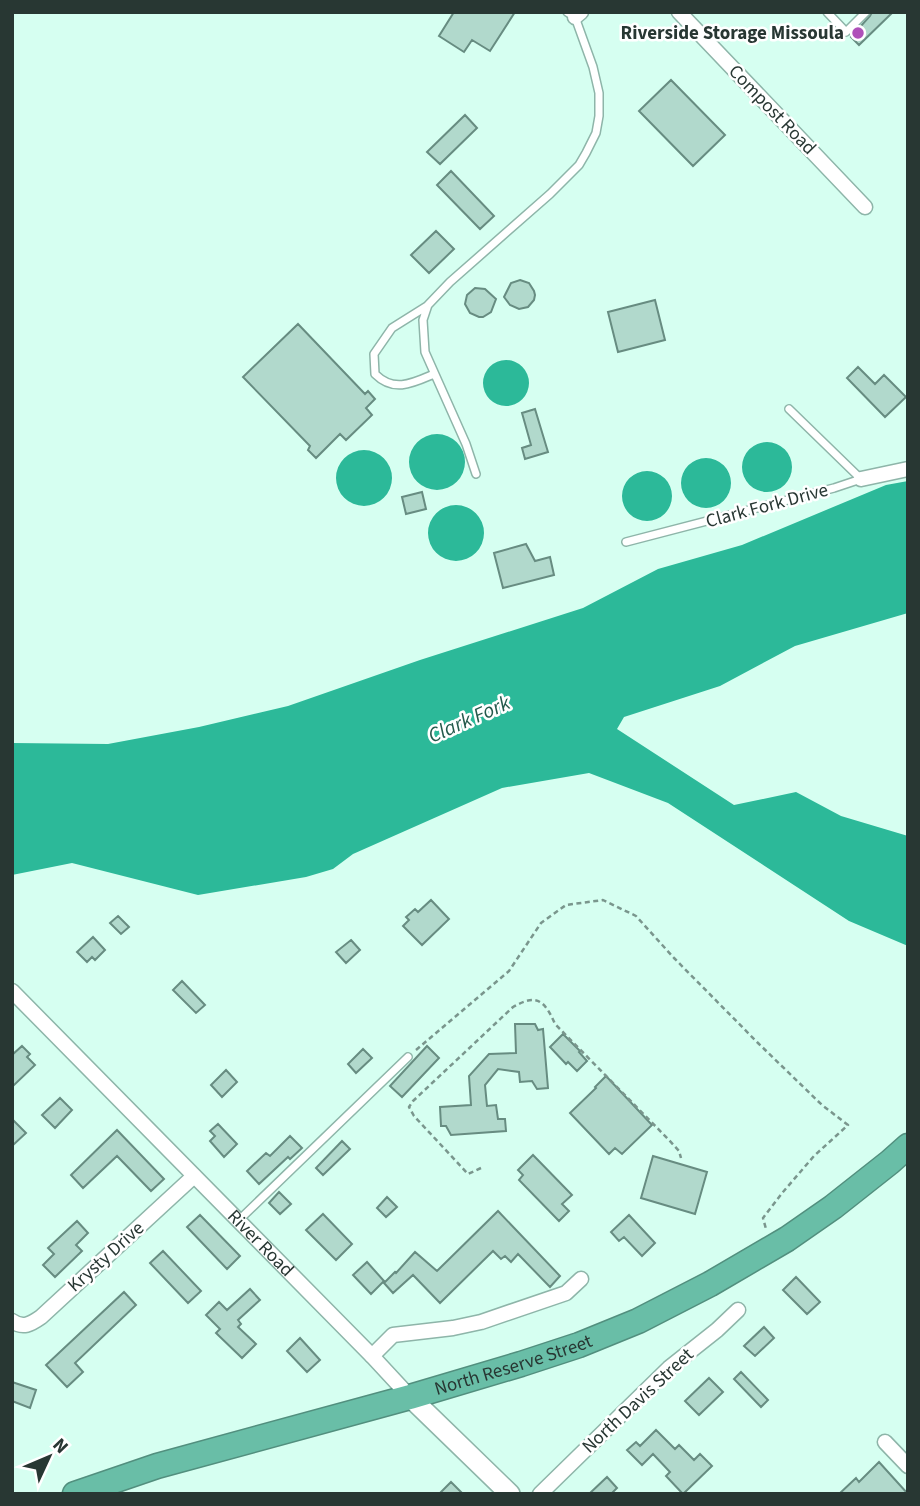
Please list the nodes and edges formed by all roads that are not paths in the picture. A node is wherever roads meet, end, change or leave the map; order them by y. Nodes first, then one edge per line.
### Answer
1 (679, 12) edge
2 (827, 12) edge
3 (866, 12) edge
4 (574, 14) edge
5 (865, 207) dead end
6 (428, 305) junction
7 (435, 374) junction
8 (789, 409) dead end
9 (908, 469) edge
10 (476, 474) dead end
11 (861, 479) junction
12 (626, 542) dead end
13 (12, 991) edge
14 (408, 1056) road end
15 (908, 1146) edge
16 (194, 1176) junction
17 (238, 1220) junction
18 (580, 1279) dead end
19 (738, 1310) dead end
20 (12, 1321) edge
21 (372, 1356) junction
22 (410, 1396) junction
23 (885, 1442) dead end
24 (908, 1466) edge
25 (75, 1494) edge
26 (510, 1494) edge
27 (540, 1494) edge

1 - 5 street, Compost Road
2 - 3 lane
4 - 6 lane
6 - 7 lane
6 - 7 lane
7 - 10 lane
8 - 11 lane
9 - 11 street, Clark Fork Drive
11 - 12 lane, Clark Fork Drive
13 - 16 street, River Road
14 - 17 lane
15 - 22 highway, North Reserve Street
16 - 17 street, River Road
16 - 20 street, Krysty Drive
17 - 21 street, River Road
18 - 21 street
19 - 27 street, North Davis Street
21 - 22 street, River Road
22 - 25 highway, North Reserve Street
22 - 26 street, River Road
23 - 24 street

